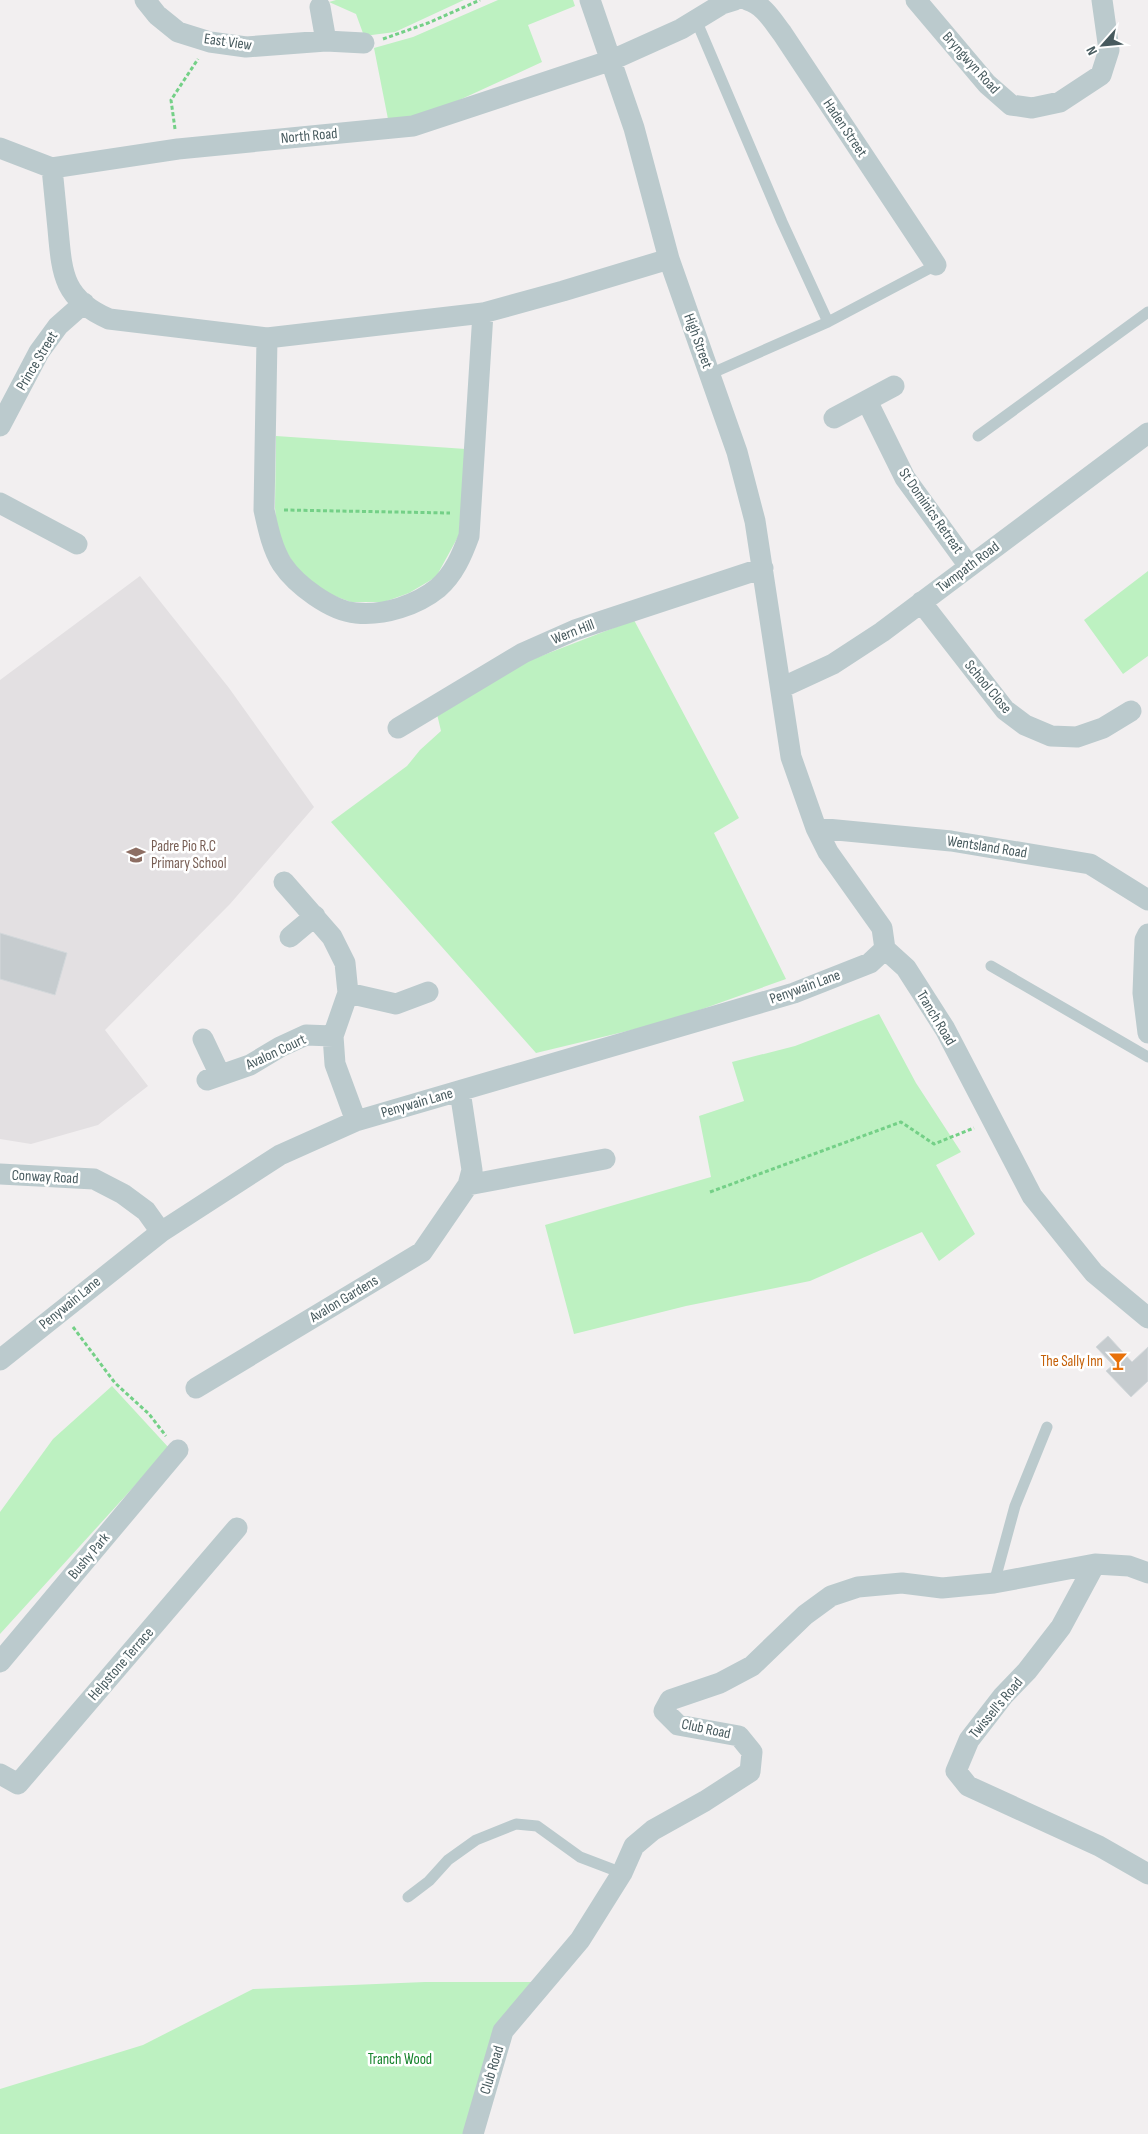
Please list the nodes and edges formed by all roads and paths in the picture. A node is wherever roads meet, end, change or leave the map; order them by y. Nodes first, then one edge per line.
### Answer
1 (145, 0) edge
2 (480, 0) edge
3 (590, 0) edge
4 (916, 0) edge
5 (1102, 0) edge
6 (739, 1) edge
7 (320, 7) dead end
8 (696, 20) junction
9 (326, 41) junction
10 (210, 42) junction
11 (364, 43) joint
12 (612, 60) junction
13 (0, 148) edge
14 (178, 149) junction
15 (52, 168) junction
16 (668, 258) junction
17 (936, 265) joint
18 (84, 304) junction
19 (1148, 312) edge
20 (483, 313) junction
21 (828, 322) junction
22 (267, 338) junction
23 (710, 374) junction
24 (894, 386) dead end
25 (867, 401) junction
26 (834, 418) dead end
27 (0, 426) edge
28 (1148, 434) edge
29 (978, 436) dead end
30 (0, 503) edge
31 (264, 510) junction
32 (471, 514) junction
33 (77, 544) dead end
34 (969, 566) junction
35 (763, 568) junction
36 (921, 602) junction
37 (781, 688) junction
38 (1131, 711) dead end
39 (398, 728) dead end
40 (816, 828) junction
41 (284, 882) dead end
42 (1148, 900) edge
43 (314, 916) junction
44 (1148, 934) edge
45 (290, 937) dead end
46 (884, 948) junction
47 (991, 966) dead end
48 (428, 992) dead end
49 (348, 993) junction
50 (1148, 1033) edge
51 (333, 1036) junction
52 (203, 1039) dead end
53 (1148, 1057) edge
54 (460, 1091) junction
55 (356, 1121) junction
56 (992, 1121) junction
57 (605, 1159) dead end
58 (0, 1174) edge
59 (468, 1185) junction
60 (710, 1192) dead end
61 (161, 1232) junction
62 (61, 1310) junction
63 (1148, 1318) edge
64 (0, 1360) edge
65 (196, 1388) dead end
66 (1047, 1427) dead end
67 (178, 1450) joint
68 (237, 1528) dead end
69 (1096, 1564) junction
70 (1148, 1573) edge
71 (994, 1583) junction
72 (0, 1662) edge
73 (0, 1774) edge
74 (622, 1873) junction
75 (1148, 1874) edge
76 (408, 1896) dead end
77 (473, 2134) edge

1 - 10 street, East View
2 - 11 path
3 - 12 street, High Street
4 - 5 street, Bryngwyn Road
6 - 8 street, Haden Street
6 - 17 street, Haden Street
7 - 9 street
8 - 12 street, Haden Street
8 - 21 lane
9 - 10 street, East View
9 - 11 street, East View
10 - 14 path
12 - 14 street, North Road
12 - 16 street, High Street
13 - 15 street, North Road
14 - 15 street, North Road
15 - 18 street
16 - 20 street
16 - 23 street, High Street
17 - 21 lane
18 - 22 street
18 - 27 street, Prince Street
19 - 29 lane
20 - 22 street
20 - 32 street
21 - 23 lane
22 - 31 street
23 - 35 street, High Street
24 - 25 street
25 - 26 street
25 - 34 street, St Dominics Retreat
28 - 34 street, Twmpath Road
30 - 33 street
31 - 32 path
31 - 32 street
34 - 36 street, Twmpath Road
35 - 37 street, High Street
35 - 39 street, Wern Hill
36 - 37 street, Twmpath Road
36 - 38 street, School Close
37 - 40 street
40 - 42 street, Wentsland Road
40 - 46 street
41 - 43 street
43 - 45 street
43 - 49 street
44 - 50 street
46 - 54 street, Penywain Lane
46 - 56 street, Tranch Road
47 - 53 lane
48 - 49 street
49 - 51 street
51 - 52 street, Avalon Court
51 - 55 street
54 - 55 street, Penywain Lane
54 - 59 street, Avalon Gardens
55 - 61 street, Penywain Lane
56 - 60 path
56 - 63 street, Tranch Road
57 - 59 street
58 - 61 street, Conway Road
59 - 65 street, Avalon Gardens
61 - 62 street, Penywain Lane
62 - 64 street, Penywain Lane
62 - 67 path
66 - 71 lane
67 - 72 street, Bushy Park
68 - 73 street, Helpstone Terrace
69 - 70 street, Club Road
69 - 71 street, Club Road
69 - 75 street, Twissell's Road
71 - 74 street, Club Road
74 - 76 lane
74 - 77 street, Club Road

